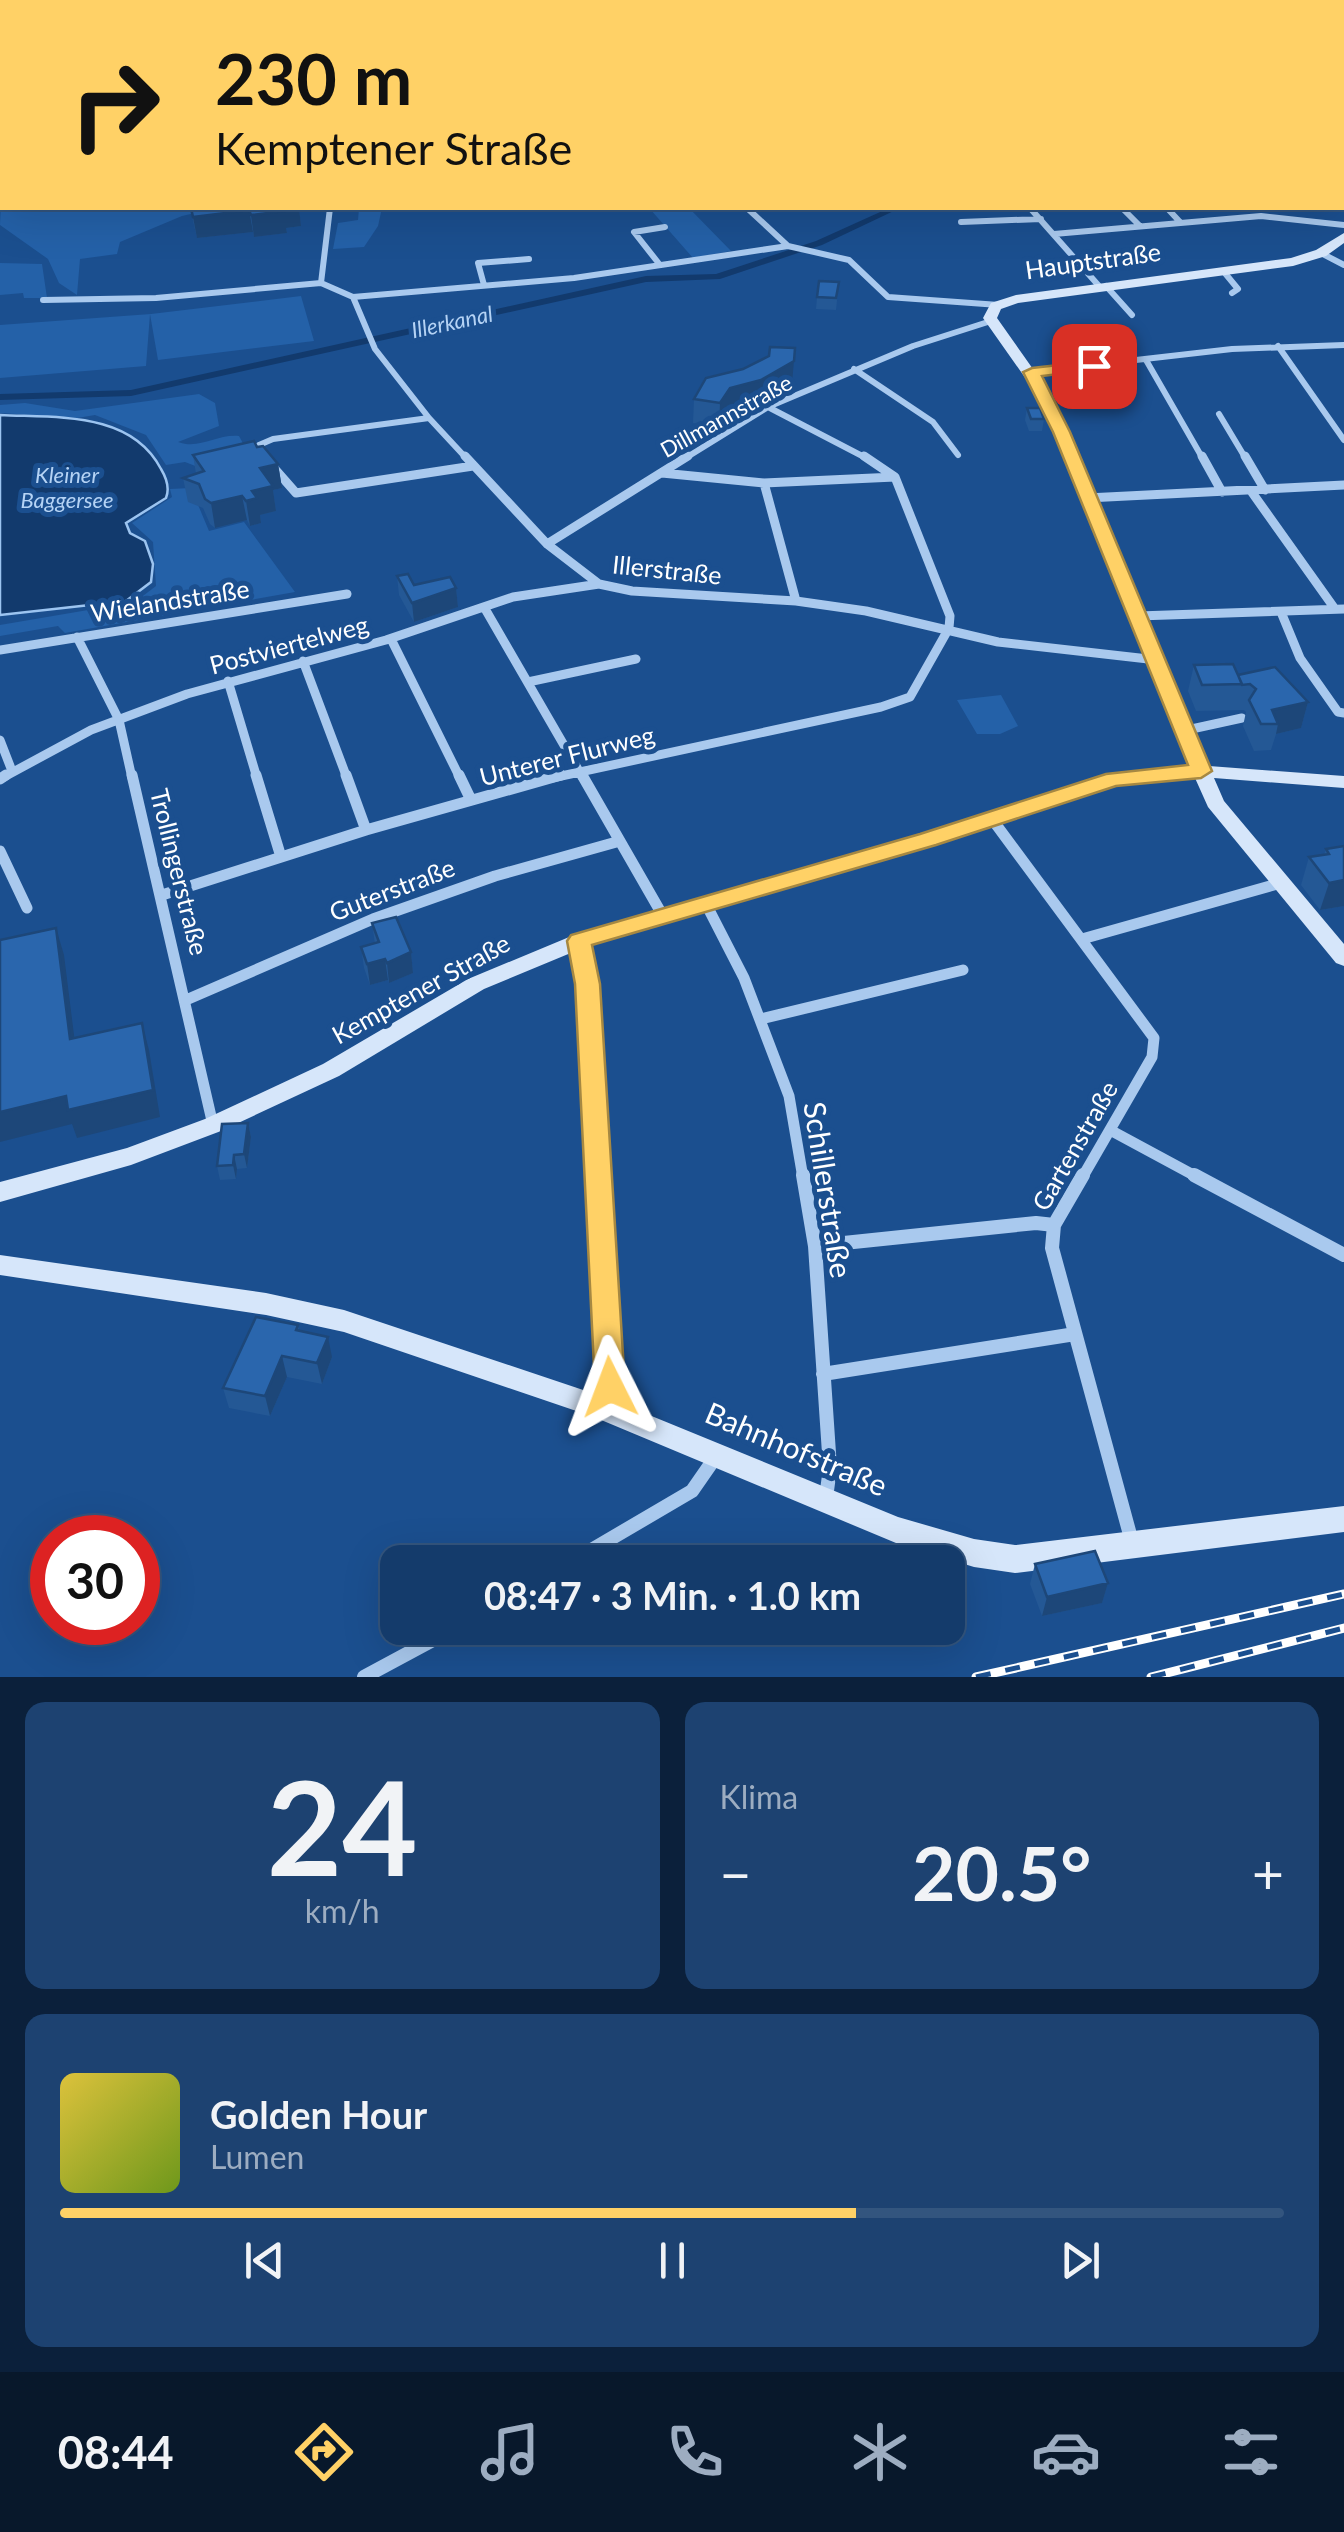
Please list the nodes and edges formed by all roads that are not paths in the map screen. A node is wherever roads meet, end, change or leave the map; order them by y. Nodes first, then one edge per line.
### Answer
1 (330, 210) edge
2 (749, 210) edge
3 (1032, 210) edge
4 (1124, 210) edge
5 (1170, 210) edge
6 (1230, 210) edge
7 (1236, 217) junction
8 (1040, 219) junction
9 (961, 222) dead end
10 (1180, 222) junction
11 (665, 226) dead end
12 (1140, 226) junction
13 (1344, 226) edge
14 (1054, 234) junction
15 (1344, 237) edge
16 (791, 246) junction
17 (1322, 253) junction
18 (528, 259) dead end
19 (660, 265) junction
20 (1344, 265) edge
21 (1224, 272) junction
22 (321, 283) junction
23 (484, 285) junction
24 (1103, 286) junction
25 (1232, 293) dead end
26 (352, 297) junction
27 (43, 300) dead end
28 (994, 312) junction
29 (1132, 314) dead end
30 (1344, 345) edge
31 (1278, 346) junction
32 (1146, 360) junction
33 (854, 369) junction
34 (1032, 372) junction
35 (768, 407) junction
36 (1219, 414) dead end
37 (429, 418) junction
38 (1344, 440) edge
39 (958, 455) dead end
40 (473, 466) junction
41 (661, 472) junction
42 (895, 477) junction
43 (764, 483) junction
44 (1344, 485) edge
45 (1265, 490) junction
46 (1251, 491) junction
47 (1222, 492) junction
48 (1087, 498) junction
49 (546, 544) junction
50 (599, 584) junction
51 (346, 594) dead end
52 (796, 601) junction
53 (484, 607) junction
54 (1340, 609) edge
55 (1281, 612) junction
56 (1138, 616) junction
57 (949, 628) junction
58 (77, 636) junction
59 (391, 639) junction
60 (0, 650) edge
61 (636, 658) dead end
62 (1158, 660) junction
63 (303, 661) junction
64 (228, 681) junction
65 (528, 682) junction
66 (1344, 714) edge
67 (1242, 718) dead end
68 (118, 720) junction
69 (1187, 730) junction
70 (0, 740) edge
71 (580, 770) junction
72 (1201, 771) junction
73 (12, 772) junction
74 (0, 779) edge
75 (1344, 782) edge
76 (471, 800) junction
77 (992, 819) junction
78 (366, 830) junction
79 (620, 841) junction
80 (0, 851) edge
81 (281, 857) junction
82 (1282, 883) junction
83 (162, 895) junction
84 (706, 904) junction
85 (28, 908) dead end
86 (663, 916) junction
87 (1082, 939) junction
88 (580, 941) junction
89 (1344, 958) edge
90 (963, 970) dead end
91 (186, 1000) junction
92 (761, 1019) junction
93 (213, 1126) junction
94 (1110, 1130) junction
95 (0, 1192) edge
96 (1054, 1225) junction
97 (814, 1246) junction
98 (1344, 1255) edge
99 (0, 1264) edge
100 (1075, 1334) junction
101 (824, 1374) junction
102 (600, 1407) junction
103 (717, 1454) junction
104 (826, 1499) junction
105 (1344, 1519) edge
106 (1133, 1543) junction
107 (600, 1545) edge
108 (423, 1645) edge
109 (364, 1677) edge

1 - 22 street
2 - 16 street
3 - 8 street
4 - 12 street
5 - 10 street
6 - 7 street
7 - 10 street
7 - 13 street
8 - 9 street
8 - 14 street
10 - 12 street
11 - 19 street
12 - 14 street
14 - 24 street
15 - 17 main road, Hauptstraße
16 - 19 street
16 - 28 street
17 - 20 street
17 - 21 main road, Hauptstraße
18 - 23 street
19 - 23 street
21 - 24 main road, Hauptstraße
21 - 25 street
22 - 26 street
22 - 27 street
23 - 26 street
24 - 28 main road, Hauptstraße
24 - 29 street
26 - 37 street, Illerstraße
28 - 33 street, Dillmannstraße
28 - 34 main road
30 - 31 street
31 - 32 street
31 - 38 street
32 - 34 street
32 - 47 street
33 - 35 street, Dillmannstraße
33 - 39 street
34 - 48 main road
35 - 41 street, Dillmannstraße
35 - 42 street
36 - 45 street
37 - 40 street, Illerstraße
37 - 40 street
40 - 49 street, Illerstraße
41 - 43 street
41 - 49 street, Dillmannstraße
42 - 43 street
42 - 57 street
43 - 52 street
44 - 45 street
45 - 46 street
46 - 47 street
46 - 54 street
47 - 48 street
48 - 56 main road
49 - 50 street, Illerstraße
50 - 52 street, Illerstraße
50 - 53 street, Postviertelweg
51 - 58 street, Wielandstraße
52 - 57 street, Illerstraße
53 - 59 street, Postviertelweg
53 - 65 street
54 - 55 street
55 - 56 street
55 - 66 street
56 - 62 main road
57 - 62 street, Illerstraße
57 - 71 street, Unterer Flurweg
58 - 60 street, Wielandstraße
58 - 68 street, Trollingerstraße
59 - 63 street, Postviertelweg
59 - 76 street
61 - 65 street
62 - 69 main road
63 - 64 street, Postviertelweg
63 - 78 street
64 - 68 street, Postviertelweg
64 - 81 street
65 - 71 street
67 - 69 street
68 - 73 street, Postviertelweg
68 - 83 street, Trollingerstraße
69 - 72 main road
70 - 73 street
71 - 76 street, Unterer Flurweg
71 - 79 street
72 - 75 main road, Kemptener Straße
72 - 77 main road, Kemptener Straße
72 - 82 main road
73 - 74 street, Postviertelweg
76 - 78 street, Unterer Flurweg
77 - 84 main road, Kemptener Straße
77 - 87 street, Gartenstraße
78 - 81 street, Unterer Flurweg
79 - 86 street
79 - 91 street, Guterstraße
80 - 85 street
81 - 83 street, Unterer Flurweg
82 - 87 street
82 - 89 main road
83 - 91 street, Trollingerstraße
84 - 86 main road, Kemptener Straße
84 - 92 street, Schillerstraße
86 - 88 main road, Kemptener Straße
87 - 94 street, Gartenstraße
88 - 93 main road, Kemptener Straße
88 - 102 street
90 - 92 street
91 - 93 street, Trollingerstraße
92 - 97 street, Schillerstraße
93 - 95 main road, Kemptener Straße
94 - 96 street, Gartenstraße
94 - 98 street
96 - 97 street
96 - 100 street, Gartenstraße
97 - 101 street, Schillerstraße
99 - 102 main road, Bahnhofstraße
100 - 101 street
100 - 106 street, Gartenstraße
101 - 104 street, Schillerstraße
102 - 103 main road, Bahnhofstraße
103 - 104 main road, Bahnhofstraße
103 - 107 street
104 - 106 main road, Bahnhofstraße
105 - 106 main road, Bahnhofstraße
108 - 109 street

